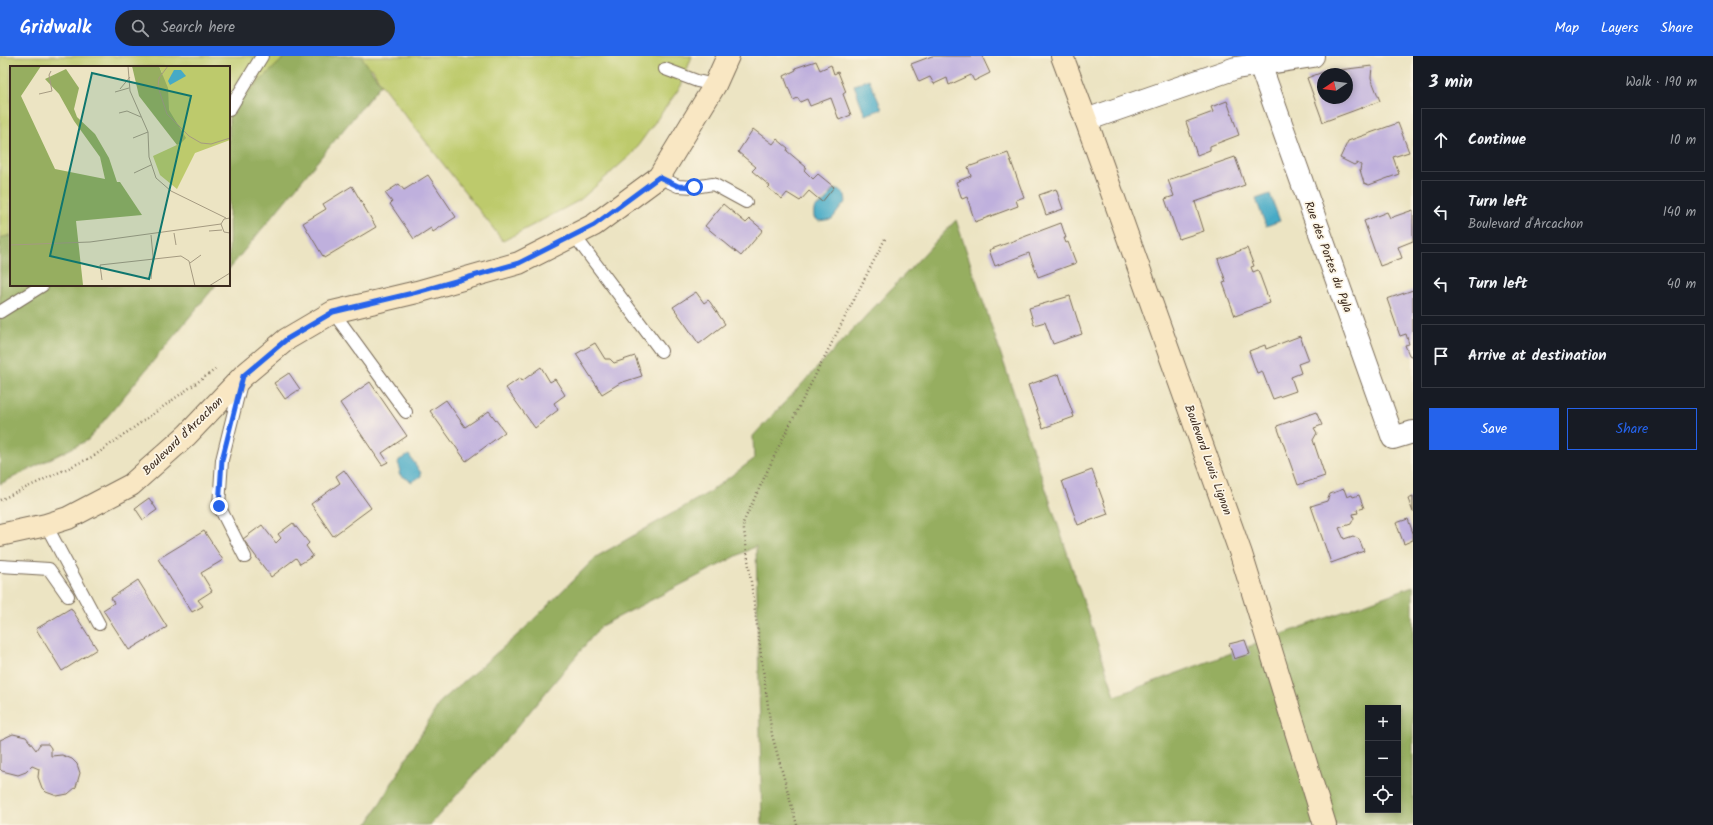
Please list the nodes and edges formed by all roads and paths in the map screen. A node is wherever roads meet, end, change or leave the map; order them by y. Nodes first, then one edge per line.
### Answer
1 (262, 56) edge
2 (728, 56) edge
3 (1062, 56) edge
4 (1066, 56) edge
5 (1313, 56) edge
6 (1258, 60) edge
7 (665, 69) dead end
8 (715, 85) junction
9 (1079, 99) junction
10 (230, 108) edge
11 (1086, 120) junction
12 (659, 177) junction
13 (746, 202) dead end
14 (574, 235) junction
15 (886, 237) dead end
16 (41, 286) edge
17 (0, 312) edge
18 (333, 312) junction
19 (661, 350) dead end
20 (243, 376) junction
21 (406, 412) dead end
22 (1413, 432) edge
23 (46, 525) junction
24 (0, 534) edge
25 (246, 557) dead end
26 (0, 566) edge
27 (68, 596) dead end
28 (99, 624) dead end
29 (797, 825) edge
30 (1325, 825) edge

1 - 10 lane
2 - 8 main road, Boulevard d'Arcachon
3 - 9 main road
4 - 9 main road
5 - 6 street
6 - 11 street
6 - 22 street, Rue des Portes du Pyla
7 - 8 lane
8 - 12 main road, Boulevard d'Arcachon
9 - 11 main road, Boulevard Louis Lignon
11 - 30 main road, Boulevard Louis Lignon
12 - 13 lane
12 - 14 main road, Boulevard d'Arcachon
14 - 18 main road, Boulevard d'Arcachon
14 - 19 lane
15 - 29 path
16 - 17 lane
18 - 20 main road, Boulevard d'Arcachon
18 - 21 lane
20 - 23 main road, Boulevard d'Arcachon
20 - 25 lane
23 - 24 main road, Boulevard d'Arcachon
23 - 28 lane
26 - 27 lane

